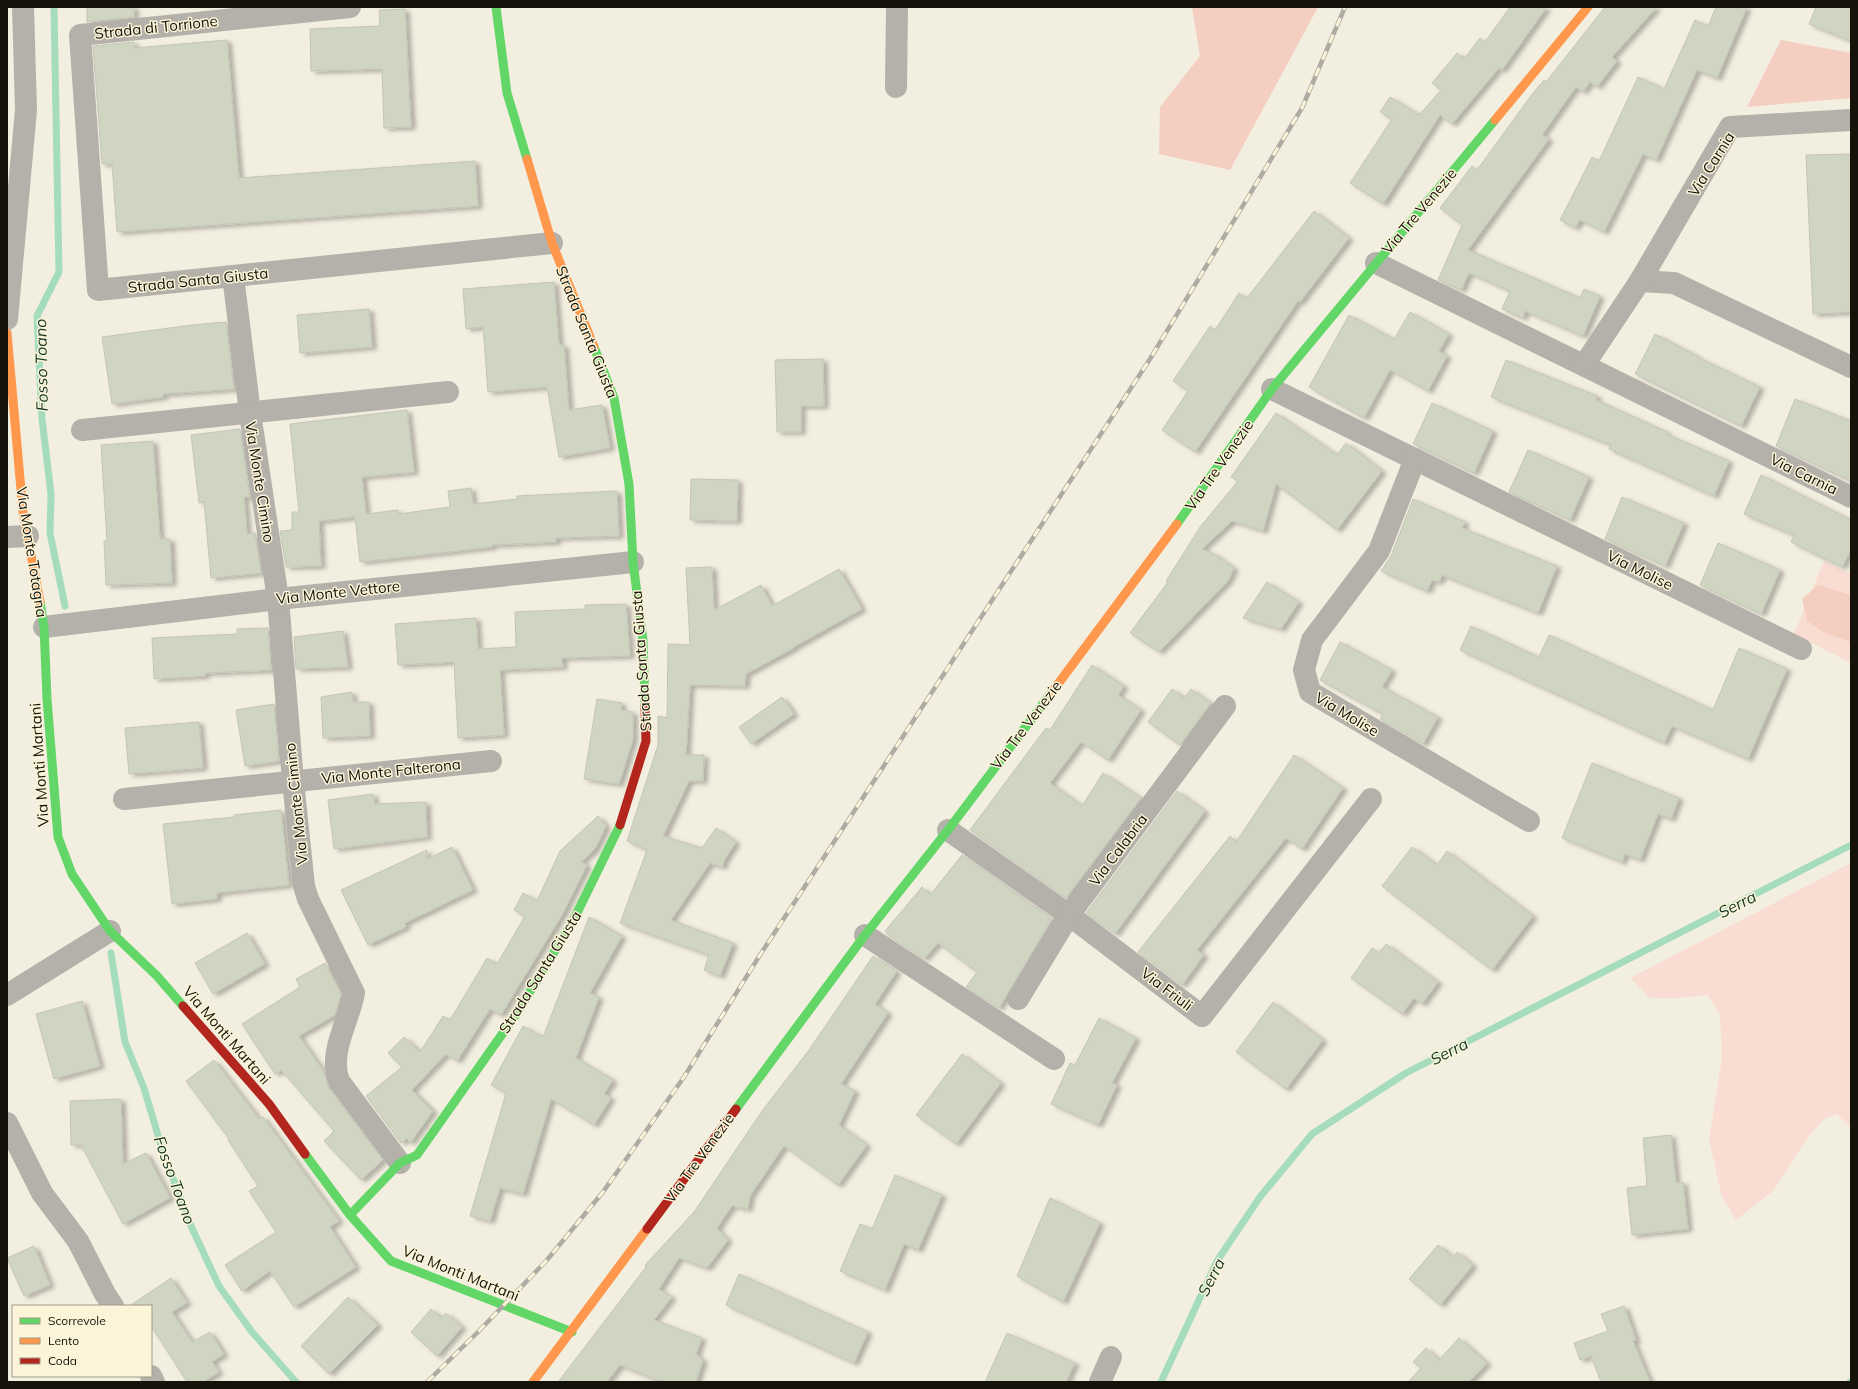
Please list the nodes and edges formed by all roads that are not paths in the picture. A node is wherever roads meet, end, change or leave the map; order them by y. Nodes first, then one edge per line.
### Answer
1 (23, 7) edge
2 (350, 7) edge
3 (496, 7) edge
4 (897, 7) edge
5 (1588, 7) edge
6 (80, 35) joint
7 (896, 87) dead end
8 (1851, 120) edge
9 (552, 243) junction
10 (1376, 263) junction
11 (233, 276) junction
12 (1640, 281) junction
13 (7, 319) edge
14 (7, 333) edge
15 (1584, 366) junction
16 (1851, 367) edge
17 (1272, 389) junction
18 (448, 392) dead end
19 (250, 413) junction
20 (82, 430) dead end
21 (1415, 459) junction
22 (1851, 497) edge
23 (17, 537) edge
24 (633, 562) junction
25 (278, 599) junction
26 (44, 627) junction
27 (1801, 649) dead end
28 (1225, 706) dead end
29 (491, 761) dead end
30 (293, 781) junction
31 (124, 799) dead end
32 (1371, 799) dead end
33 (1529, 821) dead end
34 (948, 830) junction
35 (1069, 915) junction
36 (110, 931) junction
37 (865, 935) junction
38 (7, 995) edge
39 (1018, 999) dead end
40 (1054, 1059) dead end
41 (7, 1123) edge
42 (400, 1163) junction
43 (350, 1215) junction
44 (112, 1305) edge
45 (572, 1332) junction
46 (1111, 1357) dead end
47 (534, 1382) edge
48 (1100, 1382) edge

1 - 13 street
2 - 6 street, Strada di Torrione
3 - 9 street, Strada Santa Giusta
4 - 7 street
5 - 10 street, Via Tre Venezie
6 - 11 street, Strada Santa Giusta
8 - 12 street, Via Carnia
9 - 11 street, Strada Santa Giusta
9 - 24 street, Strada Santa Giusta
10 - 15 street, Via Carnia
10 - 17 street, Via Tre Venezie
11 - 19 street, Via Monte Cimino
12 - 15 street, Via Carnia
12 - 16 street
14 - 23 street, Via Monte Totagna
15 - 22 street, Via Carnia
17 - 21 street, Via Molise
17 - 34 street, Via Tre Venezie
18 - 19 street, Via Monte Cimino
19 - 20 street, Via Monte Cimino
19 - 25 street, Via Monte Cimino
21 - 27 street, Via Molise
21 - 33 street, Via Molise
23 - 26 street, Via Monte Totagna
24 - 25 street, Via Monte Vettore
24 - 42 street, Strada Santa Giusta
25 - 26 street, Via Monte Vettore
25 - 30 street, Via Monte Cimino
26 - 36 street, Via Monti Martani
28 - 35 street, Via Calabria
29 - 30 street, Via Monte Falterona
30 - 31 street, Via Monte Falterona
30 - 42 street, Via Monte Cimino
32 - 35 street, Via Friuli
34 - 35 street, Via Friuli
34 - 37 street, Via Tre Venezie
35 - 39 street, Via Calabria
36 - 38 street
36 - 43 street, Via Monti Martani
37 - 40 street
37 - 45 street, Via Tre Venezie
41 - 44 street
42 - 43 street, Strada Santa Giusta
43 - 45 street, Via Monti Martani
45 - 47 street, Via Tre Venezie
46 - 48 street

